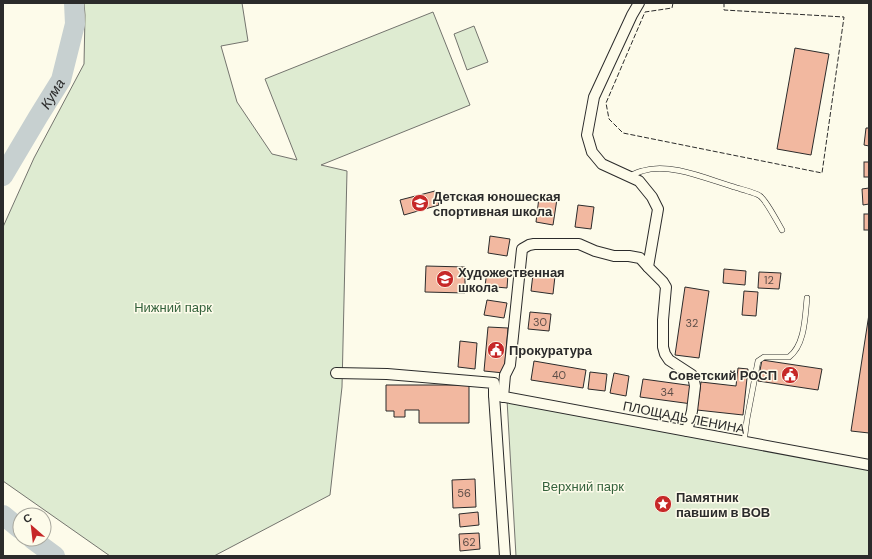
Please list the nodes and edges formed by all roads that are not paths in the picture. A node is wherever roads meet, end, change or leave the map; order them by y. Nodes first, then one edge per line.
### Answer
1 (639, 3) edge
2 (630, 176) junction
3 (782, 230) dead end
4 (648, 267) junction
5 (807, 298) dead end
6 (336, 372) dead end
7 (498, 396) junction
8 (687, 431) junction
9 (744, 442) junction
10 (869, 465) edge
11 (505, 556) edge

1 - 2 street
2 - 3 lane
2 - 4 street
4 - 7 street
4 - 8 street
5 - 9 lane
6 - 7 street
7 - 8 street, ПЛОЩАДЬ ЛЕНИНА
7 - 11 street
8 - 9 street, ПЛОЩАДЬ ЛЕНИНА
9 - 10 street, ПЛОЩАДЬ ЛЕНИНА

